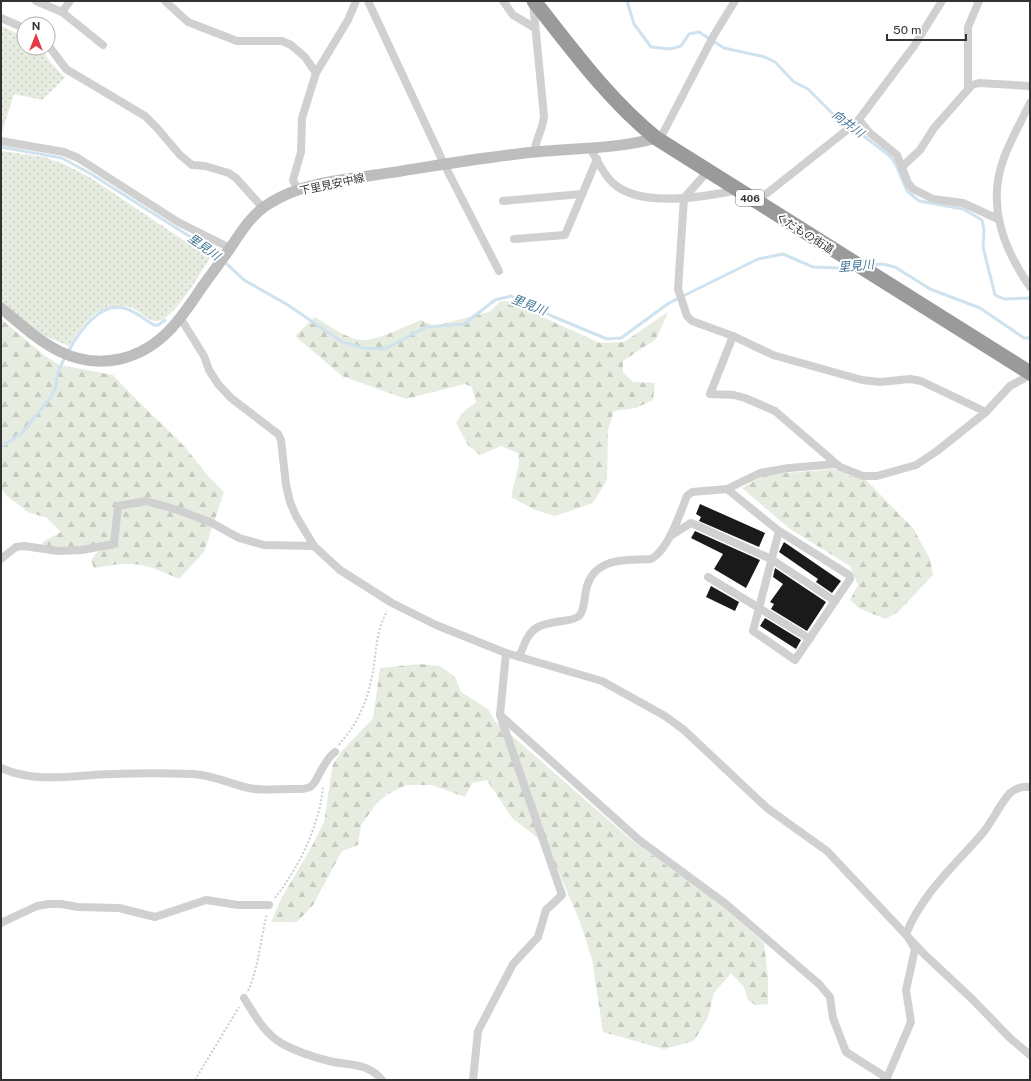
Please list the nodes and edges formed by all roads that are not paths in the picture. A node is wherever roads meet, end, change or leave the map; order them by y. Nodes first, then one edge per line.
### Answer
1 (36, 1) edge
2 (70, 1) edge
3 (165, 1) edge
4 (356, 1) edge
5 (368, 1) edge
6 (504, 1) edge
7 (534, 1) edge
8 (735, 1) edge
9 (942, 1) edge
10 (979, 1) edge
11 (62, 12) junction
12 (1, 18) edge
13 (16, 25) edge
14 (535, 28) junction
15 (103, 44) dead end
16 (56, 56) edge
17 (316, 73) junction
18 (1030, 86) edge
19 (968, 89) junction
20 (1030, 103) edge
21 (859, 120) junction
22 (656, 138) junction
23 (1, 141) edge
24 (589, 147) junction
25 (534, 152) junction
26 (597, 159) junction
27 (444, 164) junction
28 (903, 166) junction
29 (708, 171) junction
30 (298, 190) junction
31 (738, 190) junction
32 (582, 194) junction
33 (684, 198) junction
34 (503, 201) dead end
35 (756, 202) junction
36 (263, 208) junction
37 (998, 218) junction
38 (514, 239) dead end
39 (229, 249) junction
40 (499, 271) dead end
41 (1030, 287) edge
42 (1, 308) edge
43 (181, 319) junction
44 (733, 336) junction
45 (1030, 374) edge
46 (986, 412) junction
47 (836, 464) junction
48 (727, 489) junction
49 (779, 531) junction
50 (670, 536) junction
51 (314, 546) junction
52 (1, 559) edge
53 (771, 559) junction
54 (708, 577) dead end
55 (835, 601) junction
56 (759, 607) junction
57 (810, 639) junction
58 (506, 653) junction
59 (519, 657) junction
60 (500, 715) junction
61 (336, 752) road end
62 (1, 768) edge
63 (1029, 785) edge
64 (269, 905) road end
65 (1, 923) edge
66 (906, 934) junction
67 (244, 998) road end
68 (1030, 1055) edge
69 (887, 1079) edge
70 (382, 1080) edge
71 (473, 1080) edge

1 - 11 street
2 - 11 street
3 - 17 street
4 - 17 street
5 - 27 street
6 - 14 street
7 - 14 street
7 - 22 highway, くだもの街道 / 406
8 - 22 street
9 - 21 street
10 - 19 street
11 - 15 street
12 - 13 street
14 - 25 street
16 - 36 street
17 - 30 street
18 - 19 street
19 - 28 street
20 - 37 street
21 - 28 street
21 - 35 street
22 - 24 main road, 下里見安中線
22 - 29 highway, くだもの街道 / 406
23 - 39 street
24 - 25 main road, 下里見安中線
24 - 26 street
25 - 27 main road, 下里見安中線
26 - 32 street
26 - 33 street
27 - 30 main road, 下里見安中線
27 - 40 street
28 - 37 street
29 - 31 highway, くだもの街道 / 406
29 - 33 street
30 - 36 main road, 下里見安中線
31 - 33 street
31 - 35 highway, くだもの街道 / 406
32 - 34 street
32 - 38 street
33 - 44 street
35 - 45 highway, くだもの街道 / 406
36 - 39 main road, 下里見安中線
37 - 41 street
39 - 43 main road, 下里見安中線
42 - 43 main road, 下里見安中線
43 - 51 street
44 - 46 street
44 - 47 street
45 - 46 street
46 - 47 street
47 - 48 street
48 - 49 street
48 - 50 street
49 - 53 street
49 - 55 street
50 - 53 street
50 - 59 street
51 - 52 street
51 - 58 street
53 - 55 street
53 - 56 street
54 - 56 street
55 - 57 street
56 - 57 street
56 - 57 street
58 - 59 street
58 - 60 street
59 - 66 street
60 - 69 street
60 - 71 street
61 - 62 street
63 - 66 street
64 - 65 street
66 - 68 street
66 - 69 street
67 - 70 street

